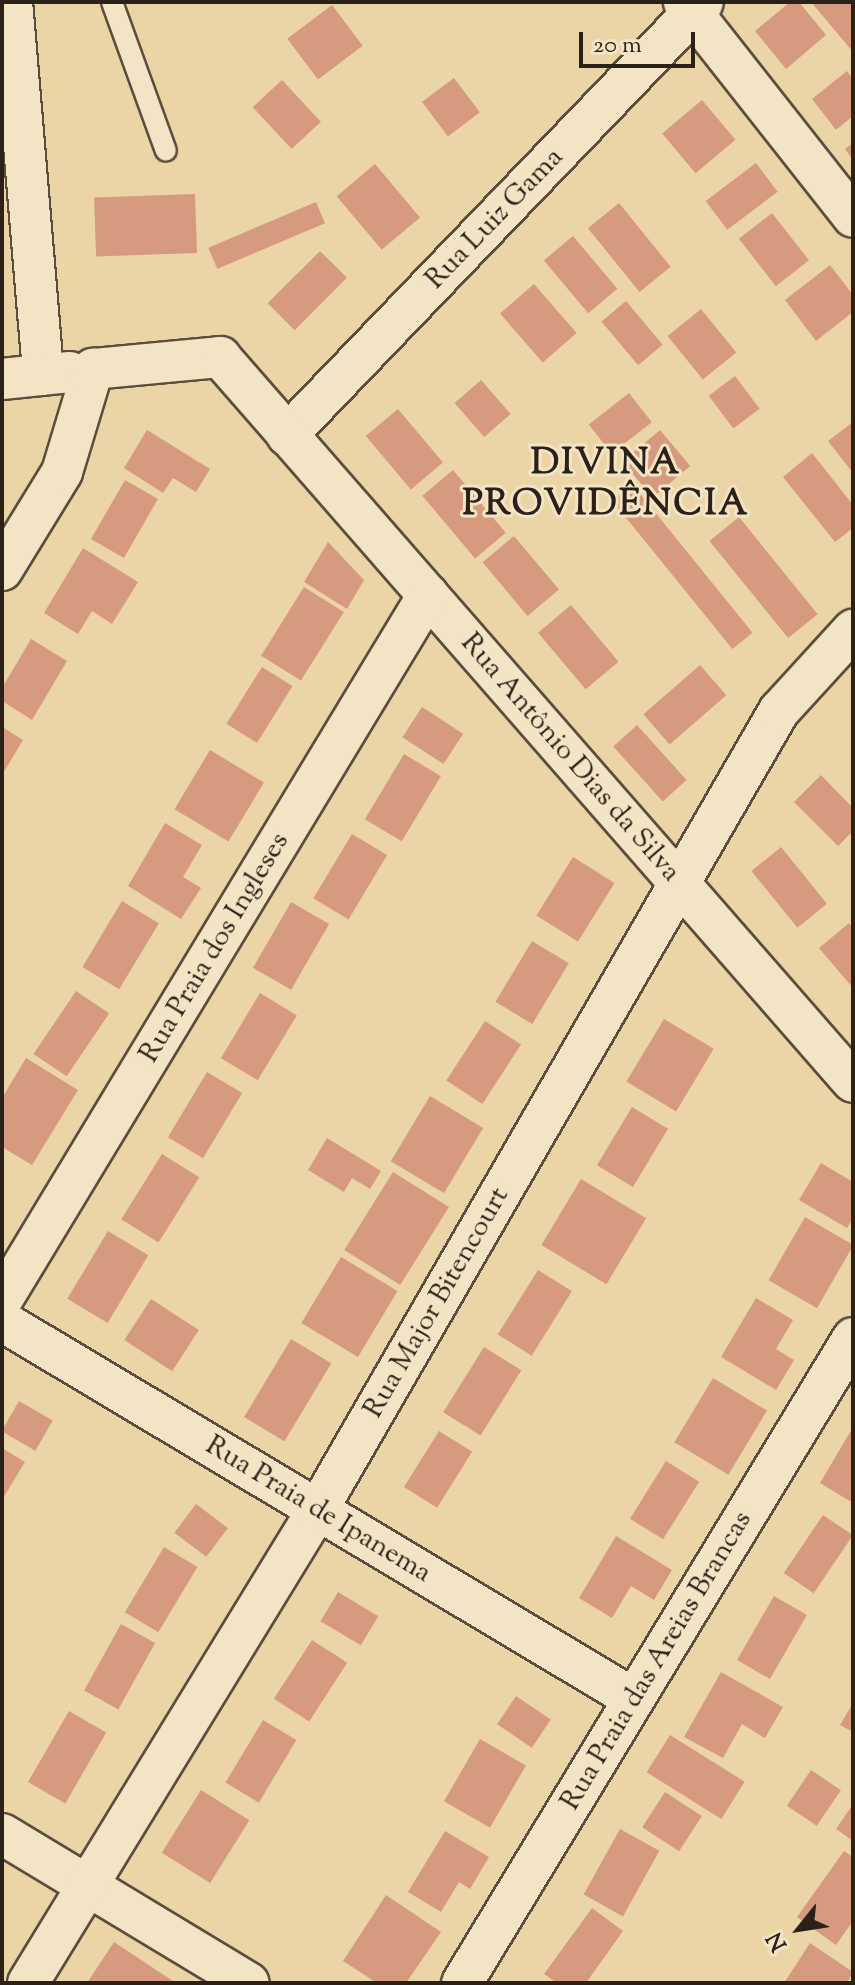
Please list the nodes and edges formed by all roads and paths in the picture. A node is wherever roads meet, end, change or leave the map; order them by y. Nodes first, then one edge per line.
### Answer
1 (12, 2) edge
2 (112, 2) edge
3 (693, 6) edge
4 (166, 151) dead end
5 (853, 217) edge
6 (93, 369) junction
7 (43, 375) junction
8 (2, 379) edge
9 (287, 435) junction
10 (2, 570) edge
11 (428, 595) junction
12 (853, 630) edge
13 (680, 884) junction
14 (853, 1082) edge
15 (2, 1300) edge
16 (2, 1321) edge
17 (853, 1338) edge
18 (318, 1509) junction
19 (634, 1699) junction
20 (2, 1834) edge
21 (88, 1886) junction
22 (28, 1983) edge
23 (249, 1983) edge
24 (462, 1983) edge

1 - 7 street
2 - 4 lane
3 - 5 street
3 - 9 street, Rua Luiz Gama
6 - 7 street
6 - 9 street, Rua Antônio Dias da Silva
6 - 10 street
7 - 8 street
9 - 11 street, Rua Antônio Dias da Silva
11 - 13 street, Rua Antônio Dias da Silva
11 - 15 street, Rua Praia dos Ingleses
12 - 13 street, Rua Major Bitencourt
13 - 14 street, Rua Antônio Dias da Silva
13 - 18 street, Rua Major Bitencourt
16 - 18 street, Rua Praia de Ipanema
17 - 19 street, Rua Praia das Areias Brancas
18 - 19 street, Rua Praia de Ipanema
18 - 21 street, Rua Major Bitencourt
19 - 24 street, Rua Praia das Areias Brancas
20 - 21 street
21 - 22 street, Rua Major Bitencourt
21 - 23 street

